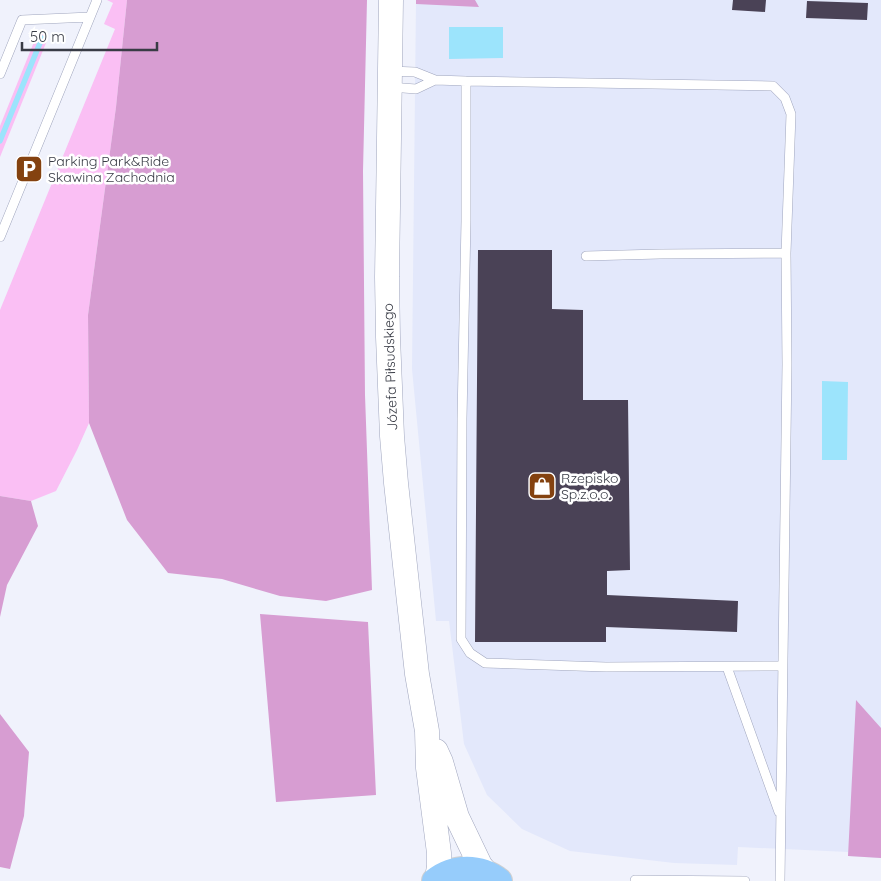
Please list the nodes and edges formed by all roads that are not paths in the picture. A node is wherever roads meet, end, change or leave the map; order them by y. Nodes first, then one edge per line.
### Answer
1 (97, 0) edge
2 (391, 0) edge
3 (90, 17) junction
4 (0, 74) edge
5 (390, 79) junction
6 (435, 80) junction
7 (466, 82) junction
8 (0, 237) edge
9 (786, 253) junction
10 (586, 256) dead end
11 (782, 666) junction
12 (727, 667) junction
13 (427, 731) junction
14 (781, 818) junction
15 (493, 877) edge
16 (436, 880) edge
17 (635, 880) edge
18 (745, 881) edge
19 (780, 881) edge

1 - 3 lane
2 - 5 main road, Józefa Piłsudskiego
3 - 4 lane
3 - 8 lane
5 - 6 lane
5 - 6 lane
5 - 13 main road, Józefa Piłsudskiego
6 - 7 lane
7 - 9 lane
7 - 12 lane
9 - 10 lane
9 - 11 lane
11 - 12 lane
11 - 14 lane
12 - 14 lane
13 - 15 main road, Józefa Piłsudskiego
13 - 16 main road, Józefa Piłsudskiego
14 - 19 lane
15 - 16 main road
17 - 18 lane

